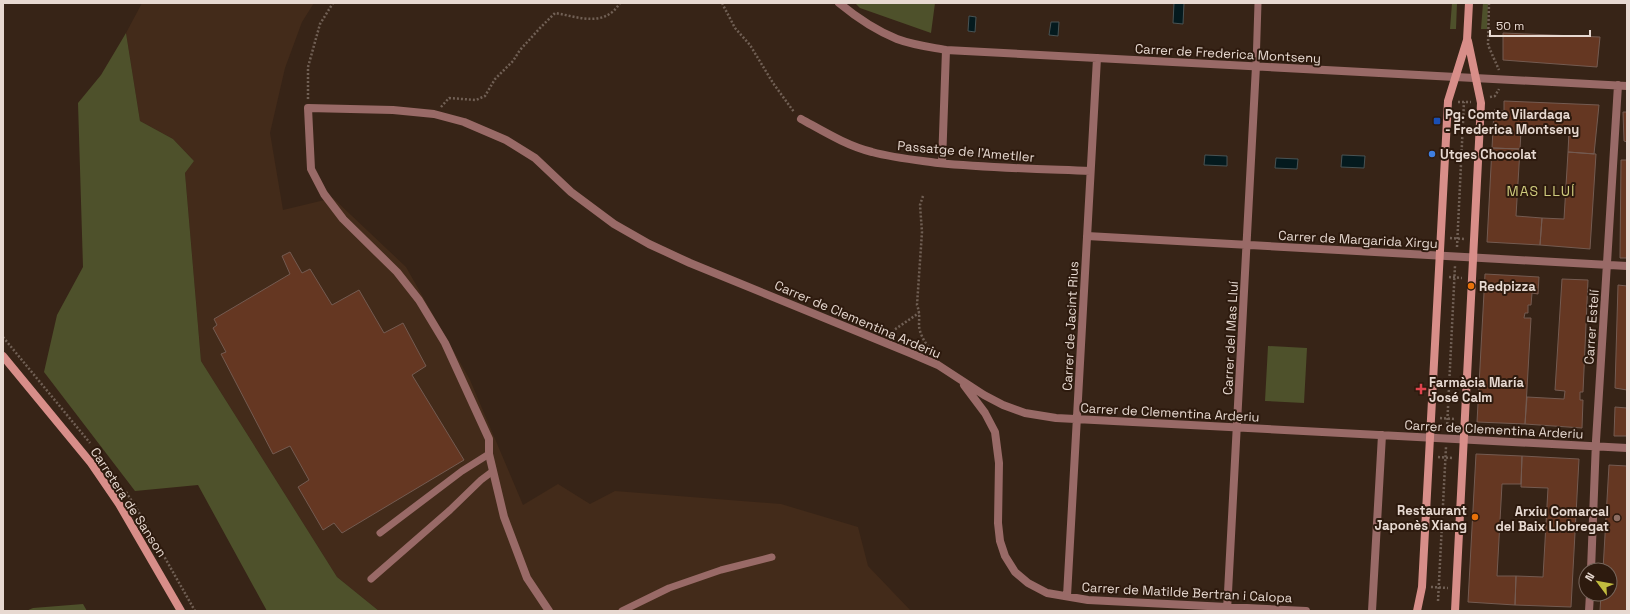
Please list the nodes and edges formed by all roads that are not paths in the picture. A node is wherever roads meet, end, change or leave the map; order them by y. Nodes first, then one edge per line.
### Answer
1 (839, 3) edge
2 (1258, 3) edge
3 (1469, 3) edge
4 (1467, 40) junction
5 (946, 50) junction
6 (1097, 58) junction
7 (1256, 66) junction
8 (1456, 77) junction
9 (1476, 78) junction
10 (1618, 85) junction
11 (1627, 86) edge
12 (801, 118) road end
13 (942, 163) junction
14 (1090, 171) junction
15 (1087, 236) junction
16 (1247, 245) junction
17 (1439, 255) junction
18 (1473, 258) junction
19 (1607, 265) junction
20 (1627, 266) edge
21 (3, 356) edge
22 (961, 381) junction
23 (1077, 419) junction
24 (1237, 428) junction
25 (1382, 435) junction
26 (1430, 438) junction
27 (1463, 440) junction
28 (1595, 447) junction
29 (1627, 448) edge
30 (489, 454) junction
31 (494, 471) junction
32 (380, 533) dead end
33 (772, 557) dead end
34 (1591, 562) edge
35 (371, 579) dead end
36 (1067, 596) junction
37 (1227, 609) edge
38 (181, 611) edge
39 (549, 611) edge
40 (622, 611) edge
41 (1306, 611) edge
42 (1372, 611) edge
43 (1417, 611) edge
44 (1455, 611) edge

1 - 5 street, Carrer de Frederica Montseny
2 - 7 lane
3 - 4 street
4 - 8 street
4 - 9 street
5 - 6 street, Carrer de Frederica Montseny
5 - 13 street
6 - 7 street, Carrer de Frederica Montseny
6 - 14 street, Carrer de Jacint Rius
7 - 8 street, Carrer de Frederica Montseny
7 - 16 street, Carrer del Mas Lluí
8 - 9 street, Carrer de Frederica Montseny
8 - 17 street
9 - 10 street, Carrer de Frederica Montseny
9 - 18 street
10 - 11 street, Carrer de Frederica Montseny
10 - 19 street, Carrer Estelí
12 - 13 street, Passatge de l'Ametller
13 - 14 street, Passatge de l'Ametller
14 - 15 street, Carrer de Jacint Rius
15 - 16 street, Carrer de Margarida Xirgu
15 - 23 street, Carrer de Jacint Rius
16 - 17 street, Carrer de Margarida Xirgu
16 - 24 street, Carrer del Mas Lluí
17 - 18 street, Carrer de Margarida Xirgu
17 - 26 street
18 - 19 street, Carrer de Margarida Xirgu
18 - 27 street
19 - 20 street, Carrer de Margarida Xirgu
19 - 28 street, Carrer Estelí
21 - 38 street, Carretera de Sanson
22 - 23 street, Carrer de Clementina Arderiu
22 - 30 street, Carrer de Clementina Arderiu
22 - 36 street, Carrer de Matilde Bertran i Calopa
23 - 24 street, Carrer de Clementina Arderiu
23 - 36 street, Carrer de Jacint Rius
24 - 25 street, Carrer de Clementina Arderiu
24 - 37 street, Carrer del Mas Lluí
25 - 26 street, Carrer de Clementina Arderiu
25 - 42 street
26 - 27 street, Carrer de Clementina Arderiu
26 - 43 street
27 - 28 street, Carrer de Clementina Arderiu
27 - 44 street
28 - 29 street, Carrer de Clementina Arderiu
28 - 34 street, Carrer Estelí
30 - 31 street
30 - 32 lane
31 - 35 lane
31 - 39 street
33 - 40 lane
36 - 37 street, Carrer de Matilde Bertran i Calopa
37 - 41 street, Carrer de Matilde Bertran i Calopa

